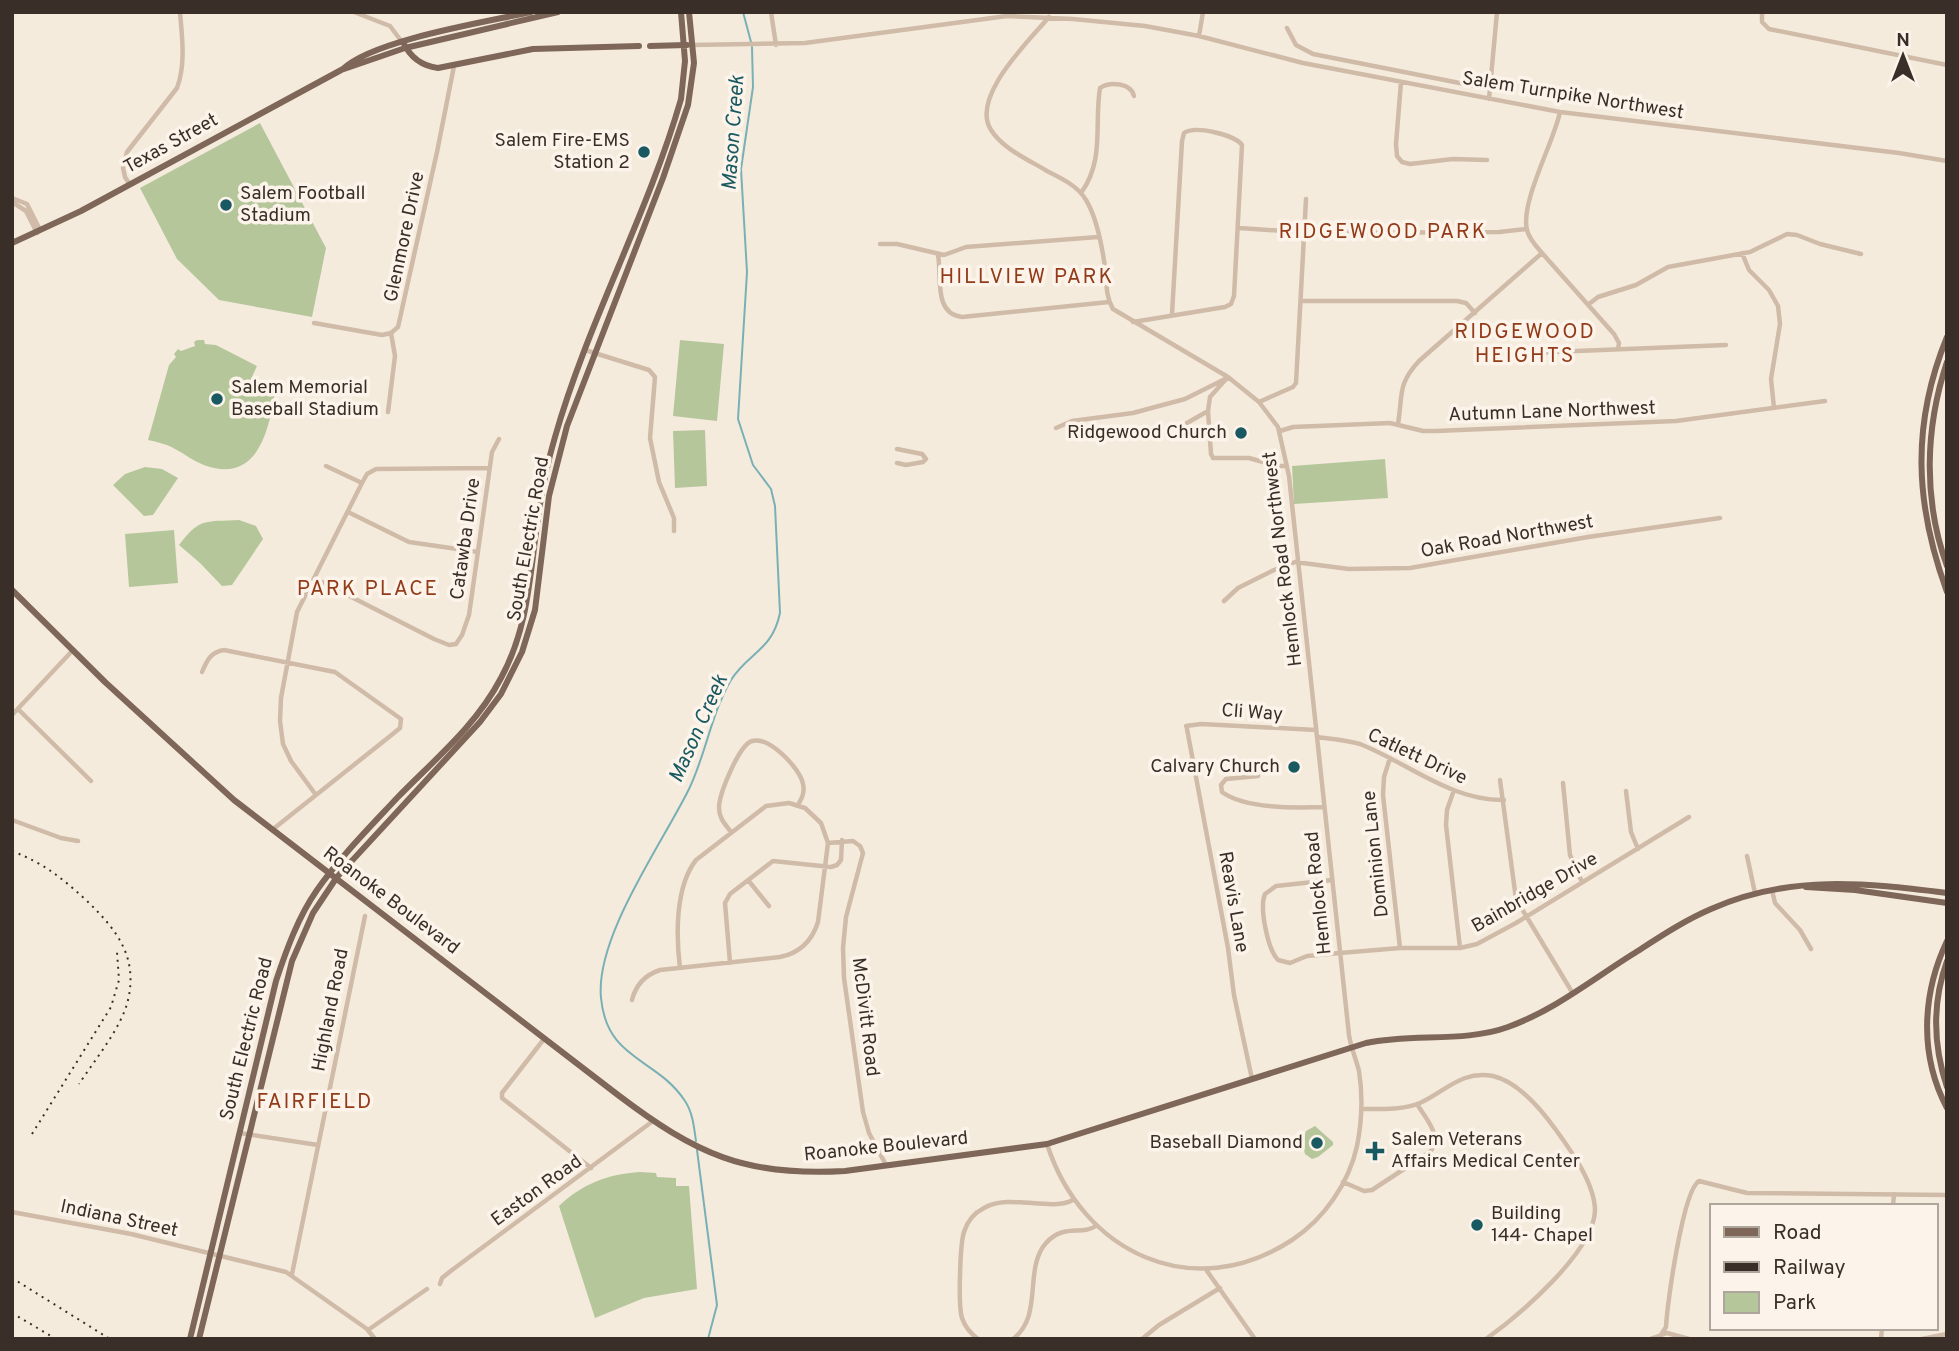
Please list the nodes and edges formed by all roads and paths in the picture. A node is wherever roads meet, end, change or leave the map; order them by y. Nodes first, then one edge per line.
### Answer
1 (180, 12) edge
2 (354, 12) edge
3 (531, 12) edge
4 (558, 12) edge
5 (681, 12) edge
6 (689, 12) edge
7 (771, 12) edge
8 (1203, 12) edge
9 (1497, 12) edge
10 (1762, 12) edge
11 (1049, 17) junction
12 (1287, 28) dead end
13 (1199, 36) junction
14 (404, 45) junction
15 (692, 45) junction
16 (776, 45) junction
17 (639, 46) dead end
18 (650, 46) dead end
19 (684, 46) junction
20 (1947, 65) edge
21 (454, 66) junction
22 (1401, 82) junction
23 (1490, 89) junction
24 (1134, 96) dead end
25 (1489, 99) junction
26 (1559, 112) junction
27 (1487, 160) dead end
28 (1947, 161) edge
29 (130, 184) junction
30 (1081, 193) junction
31 (1306, 199) dead end
32 (12, 200) edge
33 (1238, 228) junction
34 (1527, 229) junction
35 (39, 232) junction
36 (1305, 232) junction
37 (1098, 237) junction
38 (12, 243) edge
39 (880, 244) dead end
40 (1542, 253) junction
41 (1742, 254) junction
42 (1861, 254) dead end
43 (938, 255) junction
44 (1301, 301) junction
45 (1109, 302) junction
46 (1588, 304) junction
47 (1475, 313) junction
48 (1172, 314) junction
49 (1132, 322) junction
50 (314, 323) dead end
51 (391, 333) junction
52 (1947, 337) edge
53 (1726, 345) dead end
54 (1618, 349) junction
55 (585, 350) junction
56 (593, 354) junction
57 (1523, 358) dead end
58 (1947, 362) edge
59 (1228, 377) junction
60 (1825, 401) dead end
61 (1259, 402) junction
62 (1774, 408) junction
63 (1208, 411) junction
64 (388, 412) dead end
65 (1186, 423) dead end
66 (1398, 424) junction
67 (1056, 428) dead end
68 (1280, 431) junction
69 (499, 439) dead end
70 (897, 449) dead end
71 (897, 463) dead end
72 (326, 466) dead end
73 (1287, 466) junction
74 (490, 468) junction
75 (362, 483) junction
76 (348, 512) junction
77 (1720, 519) dead end
78 (674, 531) dead end
79 (478, 552) junction
80 (1297, 562) junction
81 (1947, 566) edge
82 (314, 578) junction
83 (12, 590) edge
84 (1947, 592) edge
85 (1224, 601) dead end
86 (74, 649) junction
87 (288, 661) junction
88 (202, 671) dead end
89 (18, 709) junction
90 (12, 715) edge
91 (1187, 728) joint
92 (1316, 730) junction
93 (1317, 737) junction
94 (1390, 758) junction
95 (1258, 776) dead end
96 (1500, 780) dead end
97 (91, 781) dead end
98 (1563, 783) dead end
99 (1454, 790) junction
100 (1626, 791) dead end
101 (316, 795) junction
102 (1504, 800) junction
103 (798, 805) junction
104 (1324, 807) junction
105 (1689, 817) dead end
106 (12, 820) edge
107 (272, 830) junction
108 (731, 832) junction
109 (842, 840) junction
110 (78, 841) dead end
111 (828, 842) junction
112 (1638, 849) junction
113 (1747, 856) dead end
114 (826, 866) junction
115 (330, 873) junction
116 (337, 877) junction
117 (748, 880) junction
118 (1332, 880) junction
119 (1582, 882) junction
120 (1878, 884) junction
121 (1796, 886) junction
122 (1772, 890) junction
123 (1755, 893) junction
124 (1877, 893) junction
125 (1947, 894) edge
126 (1947, 903) edge
127 (769, 906) dead end
128 (365, 916) dead end
129 (1526, 917) junction
130 (1947, 941) edge
131 (1460, 947) junction
132 (1400, 948) junction
133 (1811, 949) dead end
134 (1340, 953) junction
135 (1947, 961) edge
136 (730, 962) junction
137 (680, 968) junction
138 (1572, 992) junction
139 (632, 1000) dead end
140 (545, 1038) junction
141 (1350, 1047) junction
142 (1252, 1079) junction
143 (1947, 1087) edge
144 (1417, 1104) junction
145 (1947, 1108) edge
146 (1361, 1109) junction
147 (653, 1121) junction
148 (240, 1133) junction
149 (249, 1134) junction
150 (1047, 1143) junction
151 (318, 1145) junction
152 (886, 1166) junction
153 (591, 1168) junction
154 (1343, 1182) junction
155 (1894, 1194) junction
156 (1947, 1195) edge
157 (1073, 1200) junction
158 (1893, 1204) edge
159 (12, 1212) edge
160 (1097, 1226) junction
161 (209, 1254) junction
162 (219, 1256) junction
163 (1207, 1270) junction
164 (292, 1274) junction
165 (440, 1284) dead end
166 (1220, 1288) junction
167 (427, 1289) dead end
168 (368, 1330) junction
169 (1662, 1334) junction
170 (1947, 1334) edge
171 (190, 1339) edge
172 (200, 1339) edge
173 (375, 1339) edge
174 (978, 1339) edge
175 (1013, 1339) edge
176 (1142, 1339) edge
177 (1255, 1339) edge
178 (1486, 1339) edge
179 (1650, 1339) edge
180 (1689, 1339) edge
181 (1922, 1339) edge

1 - 29 street
2 - 14 street
3 - 14 main road, Texas Street
4 - 14 main road, Texas Street
5 - 19 main road, South Electric Road
6 - 15 main road, South Electric Road
7 - 16 street
8 - 13 street
9 - 23 street
10 - 20 street
11 - 13 street, Salem Turnpike Northwest
11 - 16 street, Salem Turnpike Northwest
11 - 30 street
12 - 23 street
13 - 22 street, Salem Turnpike Northwest
14 - 21 main road
14 - 29 main road, Texas Street
15 - 16 street, Salem Turnpike Northwest
15 - 19 main road
15 - 56 main road, South Electric Road
17 - 21 main road
18 - 19 main road
19 - 55 main road, South Electric Road
21 - 51 street, Glenmore Drive
22 - 25 street, Salem Turnpike Northwest
22 - 27 street
23 - 25 street
24 - 30 street
25 - 26 street, Salem Turnpike Northwest
26 - 28 street, Salem Turnpike Northwest
26 - 34 street
29 - 35 main road, Texas Street
30 - 37 street
31 - 36 street
32 - 35 street
33 - 36 street
33 - 48 street
33 - 48 street
34 - 36 street
34 - 40 street
35 - 38 main road, Texas Street
36 - 44 street
37 - 43 street
37 - 45 street
39 - 43 street
40 - 46 street
40 - 47 street
41 - 42 street
41 - 46 street
41 - 62 street
43 - 45 street
44 - 47 street
44 - 61 street
45 - 49 street, Hemlock Road Northwest
46 - 54 street
47 - 66 street
48 - 49 street
49 - 59 street, Hemlock Road Northwest
50 - 51 street
51 - 64 street
52 - 84 main road
53 - 54 street
54 - 57 street
55 - 56 street
55 - 115 main road, South Electric Road
56 - 78 street
56 - 116 main road, South Electric Road
58 - 81 main road
59 - 61 street, Hemlock Road Northwest
59 - 63 street
59 - 67 street
60 - 62 street, Autumn Lane Northwest
61 - 68 street, Hemlock Road Northwest
62 - 66 street, Autumn Lane Northwest
63 - 65 street
63 - 73 street
66 - 68 street, Autumn Lane Northwest
68 - 73 street, Hemlock Road Northwest
69 - 74 street, Catawba Drive
70 - 71 street
72 - 75 street
73 - 80 street, Hemlock Road Northwest
74 - 75 street
74 - 79 street, Catawba Drive
75 - 76 street
76 - 79 street
76 - 82 street
77 - 80 street, Oak Road Northwest
79 - 82 street, Catawba Drive
80 - 85 street
80 - 92 street, Hemlock Road Northwest
82 - 87 street
83 - 86 main road, Roanoke Boulevard
86 - 89 street
86 - 107 main road, Roanoke Boulevard
87 - 88 street
87 - 101 street
87 - 101 street
89 - 90 street
89 - 97 street
91 - 92 street, Cli Way
91 - 142 street, Reavis Lane
92 - 93 street, Hemlock Road Northwest
93 - 94 street, Catlett Drive
93 - 104 street, Hemlock Road
94 - 99 street, Catlett Drive
94 - 132 street, Dominion Lane
95 - 104 street
96 - 102 street
98 - 119 street
99 - 102 street, Catlett Drive
99 - 131 street
100 - 112 street
101 - 107 street
102 - 129 street
103 - 108 street
103 - 108 street
103 - 111 street
104 - 118 street, Hemlock Road
105 - 112 street, Bainbridge Drive
106 - 110 street
107 - 115 main road, Roanoke Boulevard
108 - 137 street
109 - 111 street
109 - 114 street
109 - 152 street, McDivitt Road
111 - 114 street
112 - 119 street, Bainbridge Drive
113 - 123 street
114 - 117 street
114 - 136 street
115 - 116 main road, Roanoke Boulevard
115 - 148 main road, South Electric Road
116 - 140 main road, Roanoke Boulevard
116 - 149 main road, South Electric Road
117 - 127 street
117 - 136 street
118 - 134 street, Hemlock Road
118 - 134 street, Bainbridge Drive
119 - 129 street, Bainbridge Drive
120 - 121 main road
120 - 124 street
120 - 125 main road
121 - 122 main road, Roanoke Boulevard
121 - 124 main road
122 - 123 main road, Roanoke Boulevard
122 - 133 street
123 - 138 main road, Roanoke Boulevard
124 - 126 main road
128 - 151 street, Highland Road
129 - 131 street, Bainbridge Drive
129 - 138 street
130 - 145 main road
131 - 132 street, Bainbridge Drive
132 - 134 street, Bainbridge Drive
134 - 141 street, Hemlock Road
135 - 143 main road
136 - 137 street
137 - 139 street
138 - 141 main road, Roanoke Boulevard
140 - 147 main road, Roanoke Boulevard
140 - 153 street
141 - 142 main road, Roanoke Boulevard
141 - 146 street, Hemlock Road
142 - 150 main road, Roanoke Boulevard
144 - 146 street
144 - 154 street
144 - 178 street
146 - 154 street, Hemlock Road
147 - 152 main road, Roanoke Boulevard
147 - 153 street, Easton Road
148 - 149 street
148 - 161 main road, South Electric Road
149 - 151 street
149 - 162 main road, South Electric Road
150 - 152 main road, Roanoke Boulevard
150 - 157 street
151 - 164 street, Highland Road
153 - 165 street, Easton Road
154 - 163 street, Hemlock Road
155 - 156 street
155 - 158 street
155 - 169 street
157 - 160 street
157 - 174 street
159 - 161 street, Indiana Street
160 - 163 street
160 - 175 street
161 - 162 street, Indiana Street
161 - 171 main road, South Electric Road
162 - 164 street, Indiana Street
162 - 172 main road, South Electric Road
163 - 166 street
164 - 168 street
166 - 176 street
166 - 177 street
167 - 168 street
168 - 173 street
169 - 179 street
169 - 180 street
170 - 181 street

